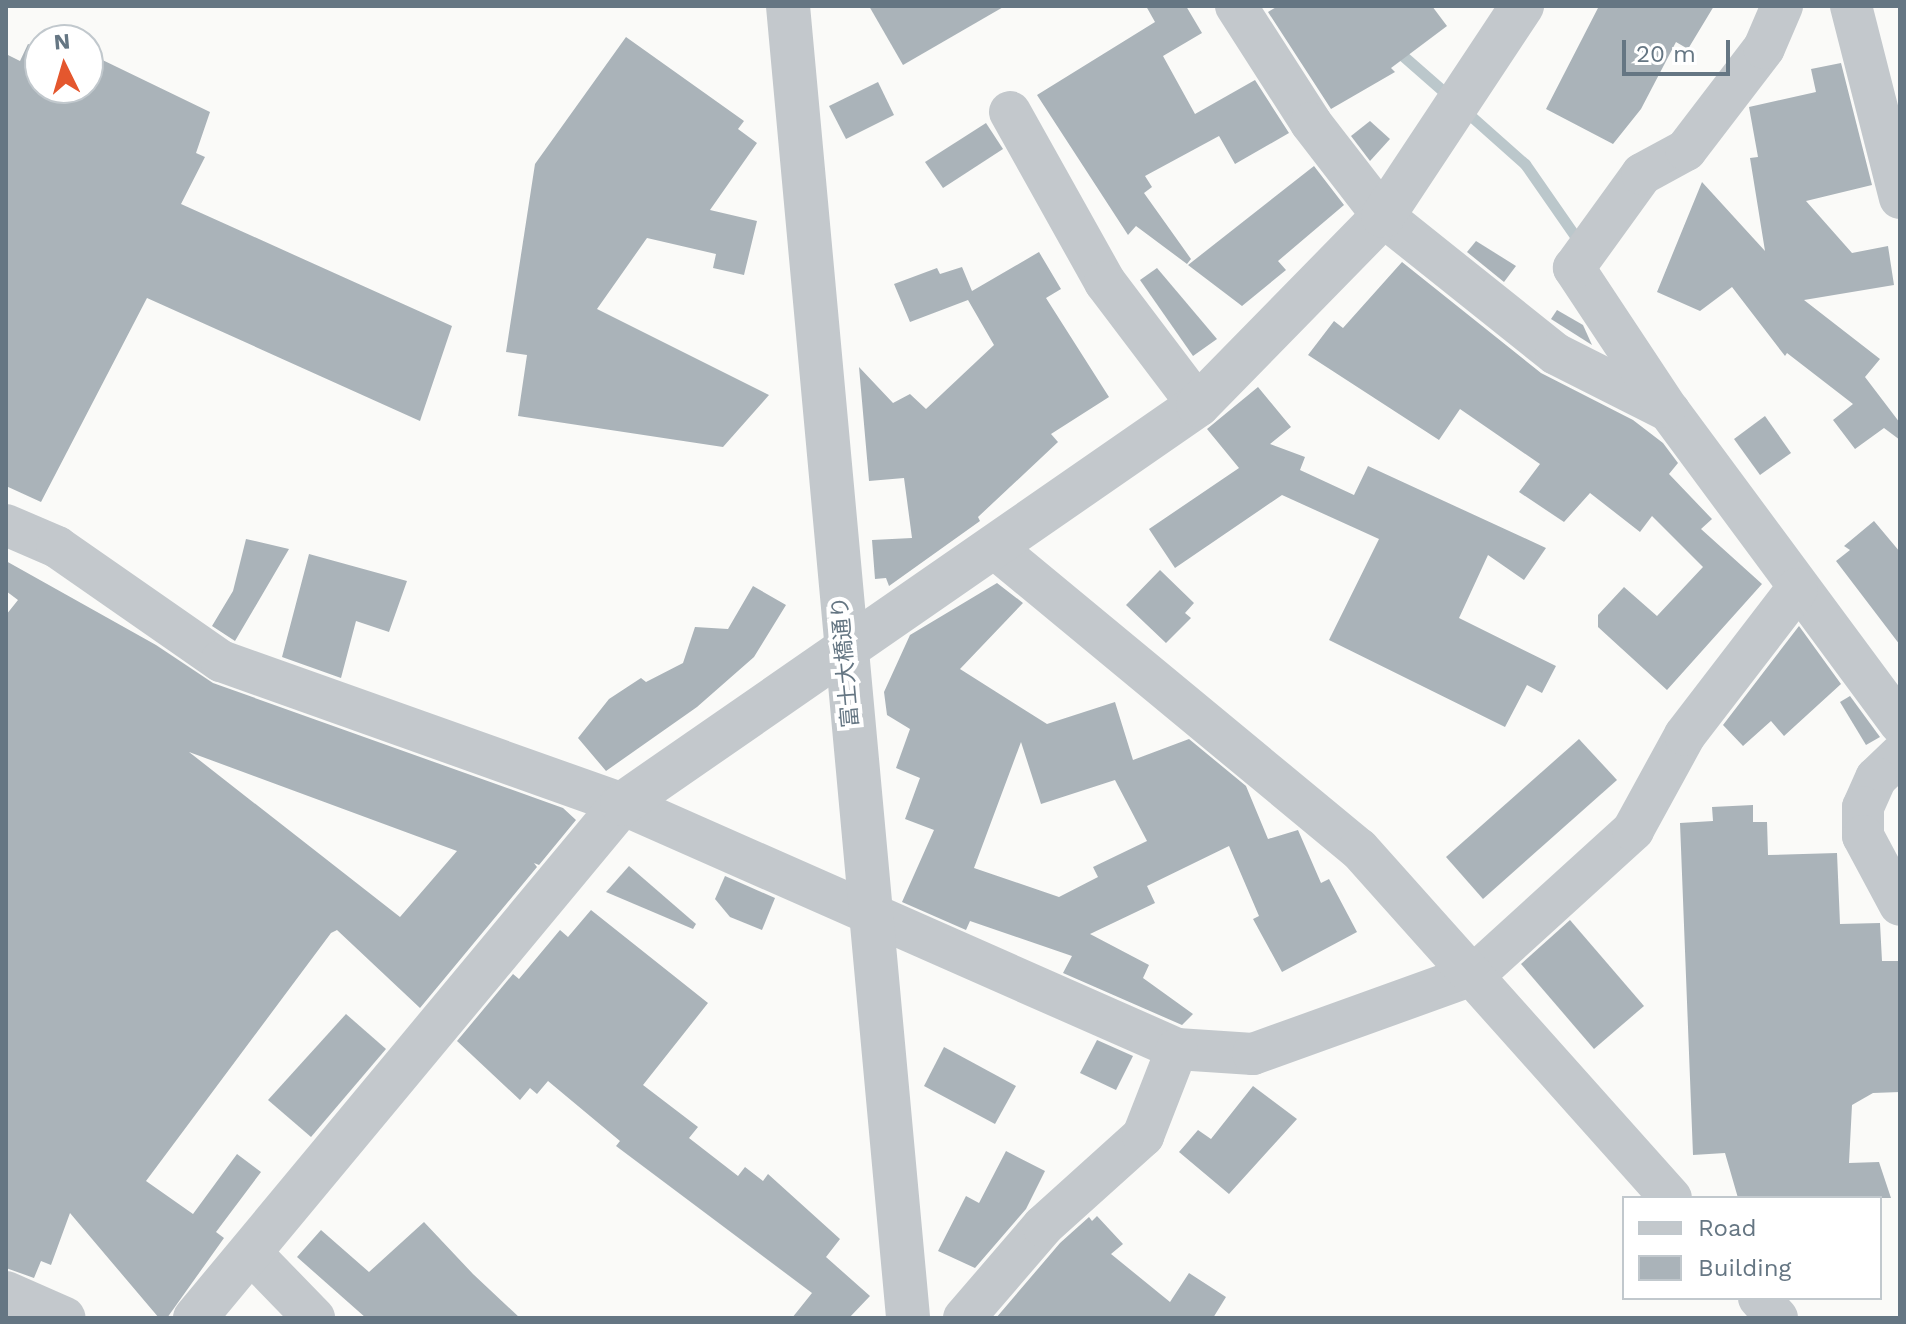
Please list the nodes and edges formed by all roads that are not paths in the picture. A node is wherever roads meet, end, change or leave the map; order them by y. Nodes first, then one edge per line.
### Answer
1 (788, 6) edge
2 (1236, 6) edge
3 (1522, 6) edge
4 (1782, 6) edge
5 (1851, 6) edge
6 (1010, 112) dead end
7 (1900, 198) edge
8 (1383, 216) junction
9 (1198, 405) junction
10 (1669, 411) junction
11 (6, 525) edge
12 (996, 549) junction
13 (1797, 589) junction
14 (844, 647) junction
15 (1900, 723) edge
16 (1900, 755) edge
17 (622, 804) junction
18 (1900, 905) edge
19 (869, 917) junction
20 (1475, 974) junction
21 (1177, 1049) junction
22 (1669, 1196) edge
23 (253, 1255) junction
24 (6, 1292) edge
25 (1761, 1300) edge
26 (65, 1318) edge
27 (195, 1318) edge
28 (314, 1318) edge
29 (908, 1318) edge
30 (964, 1318) edge
31 (1777, 1318) edge

1 - 14 street, 富士大橋通り
2 - 8 street
3 - 8 street
4 - 10 street
5 - 7 street
6 - 9 street
8 - 9 street
8 - 10 street
9 - 12 street
10 - 13 street
11 - 17 street
12 - 14 street
12 - 20 street
13 - 15 street
13 - 20 street
14 - 17 street
14 - 19 street, 富士大橋通り
16 - 18 street
17 - 19 street
17 - 23 street
19 - 21 street
19 - 29 street, 富士大橋通り
20 - 21 street
20 - 22 street
21 - 30 street
23 - 27 street
23 - 28 street
24 - 26 street
25 - 31 street

